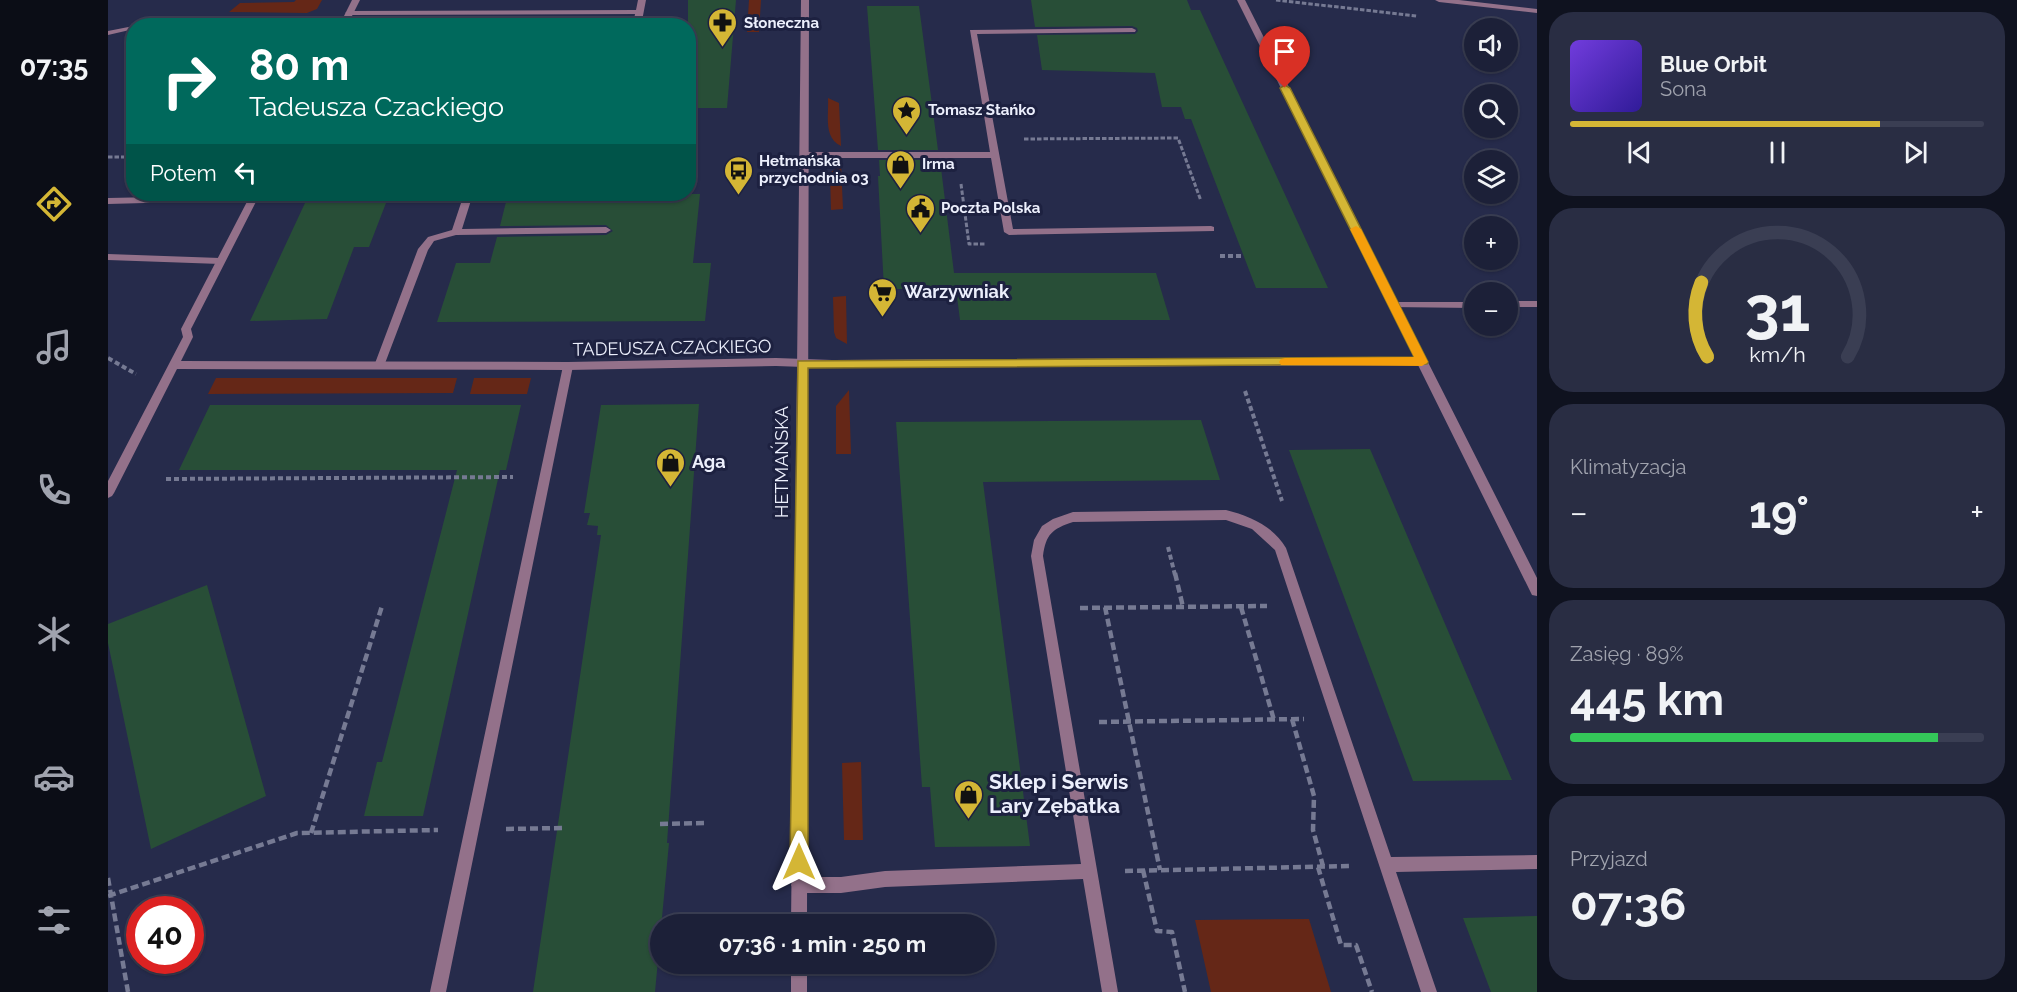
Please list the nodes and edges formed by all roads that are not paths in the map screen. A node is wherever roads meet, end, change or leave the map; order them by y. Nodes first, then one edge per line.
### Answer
1 (356, 0) edge
2 (642, 0) edge
3 (805, 0) edge
4 (1241, 0) edge
5 (1439, 0) edge
6 (1471, 2) edge
7 (1537, 11) edge
8 (639, 12) junction
9 (349, 13) junction
10 (346, 18) edge
11 (638, 18) edge
12 (126, 29) edge
13 (1132, 30) dead end
14 (108, 33) edge
15 (804, 154) junction
16 (995, 155) junction
17 (126, 200) edge
18 (108, 201) edge
19 (251, 201) edge
20 (466, 201) edge
21 (1211, 229) road end
22 (606, 230) dead end
23 (456, 232) junction
24 (108, 257) edge
25 (220, 261) junction
26 (1518, 304) edge
27 (1537, 304) edge
28 (1394, 305) junction
29 (1464, 305) edge
30 (1422, 362) junction
31 (802, 364) junction
32 (174, 365) junction
33 (379, 366) junction
34 (568, 366) junction
35 (108, 493) edge
36 (1537, 591) edge
37 (1537, 862) edge
38 (1385, 865) junction
39 (1090, 871) junction
40 (799, 885) junction
41 (799, 914) edge
42 (799, 974) edge
43 (438, 992) edge
44 (799, 992) edge
45 (1110, 992) edge
46 (1429, 992) edge

1 - 9 street
2 - 8 street
3 - 15 street, HETMAŃSKA
4 - 28 street
5 - 6 street
6 - 7 street
8 - 9 street
8 - 11 street
9 - 10 street
12 - 14 street
13 - 16 street
15 - 16 street
15 - 31 street, HETMAŃSKA
16 - 21 street
17 - 18 street
19 - 25 street
20 - 23 street
22 - 23 street
23 - 33 street
24 - 25 street
25 - 32 street
26 - 27 street
28 - 29 street
28 - 30 street
30 - 31 street, TADEUSZA CZACKIEGO
30 - 36 street
31 - 34 street, TADEUSZA CZACKIEGO
31 - 40 street, HETMAŃSKA
32 - 33 street, TADEUSZA CZACKIEGO
32 - 35 street
33 - 34 street, TADEUSZA CZACKIEGO
34 - 43 street
37 - 38 street
38 - 39 street
38 - 46 street
39 - 40 street
39 - 45 street
40 - 41 street, HETMAŃSKA
42 - 44 street

